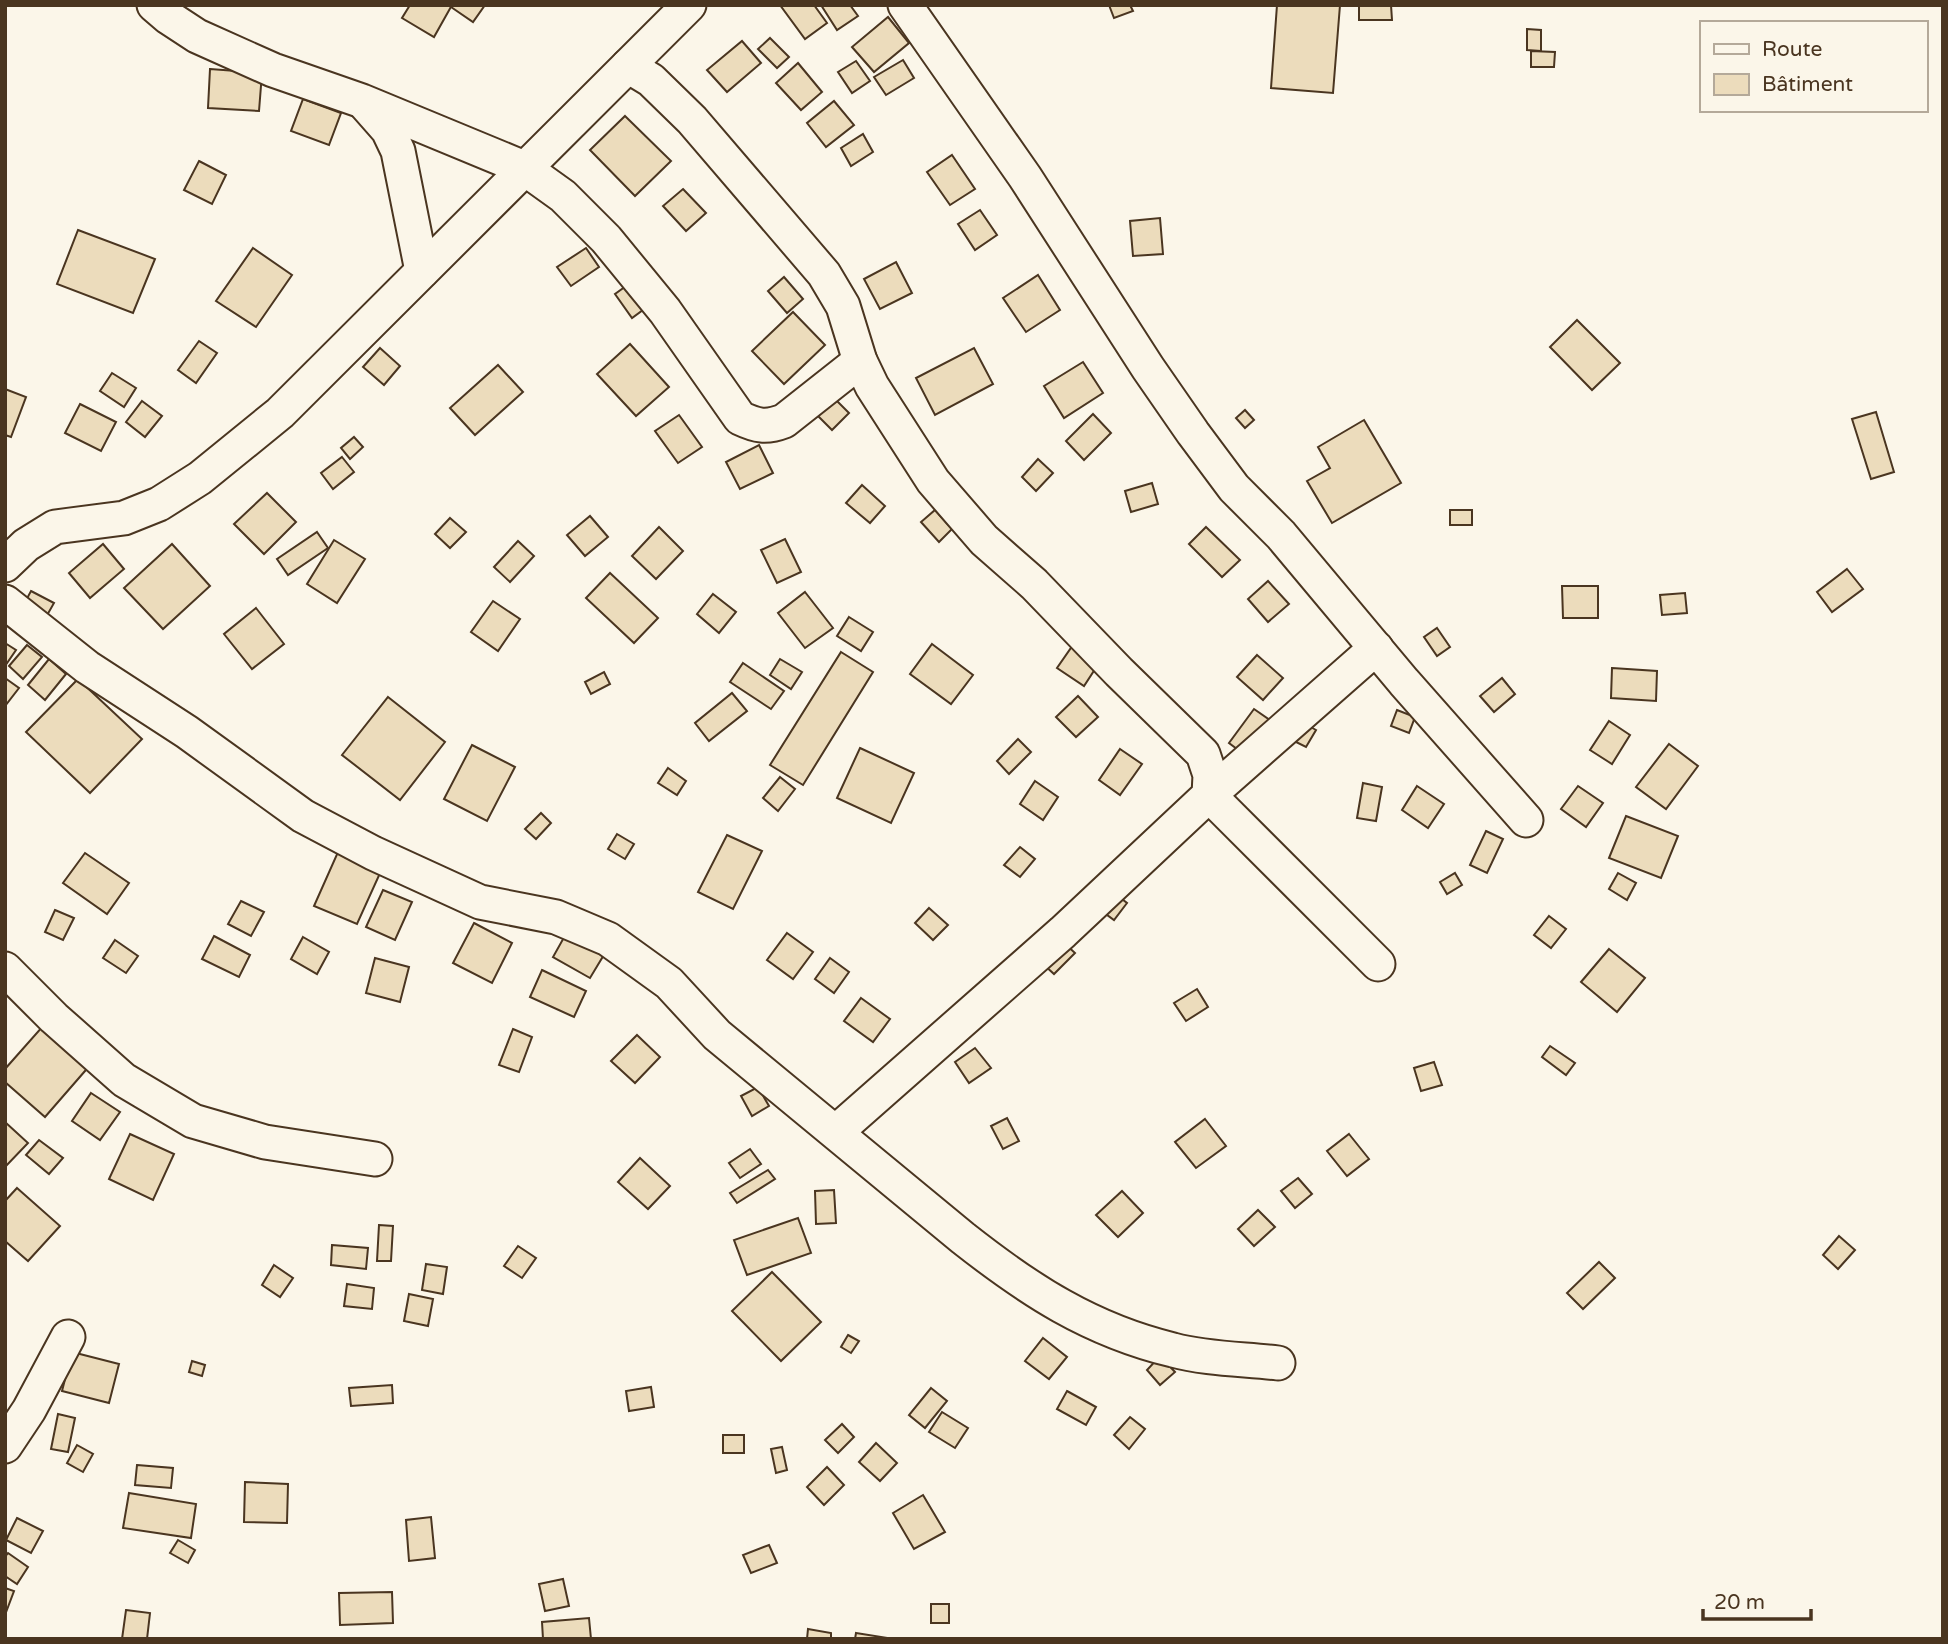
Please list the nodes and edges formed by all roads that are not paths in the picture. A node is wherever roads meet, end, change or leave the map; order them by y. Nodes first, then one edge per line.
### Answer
1 (154, 5) edge
2 (689, 5) edge
3 (905, 5) edge
4 (628, 66) junction
5 (362, 101) junction
6 (524, 168) junction
7 (422, 271) junction
8 (860, 361) junction
9 (5, 565) edge
10 (5, 602) edge
11 (1376, 648) junction
12 (1209, 795) junction
13 (1526, 820) dead end
14 (1378, 964) dead end
15 (6, 972) edge
16 (836, 1132) junction
17 (375, 1159) dead end
18 (68, 1337) dead end
19 (1278, 1363) dead end
20 (5, 1446) edge

1 - 5 street
2 - 4 street
3 - 11 street
4 - 6 street
4 - 8 street
5 - 6 street
5 - 7 street
6 - 7 street
6 - 8 street
7 - 9 street
8 - 12 street
10 - 16 street
11 - 12 street
11 - 13 street
12 - 14 street
12 - 16 street
15 - 17 street
16 - 19 street
18 - 20 street

